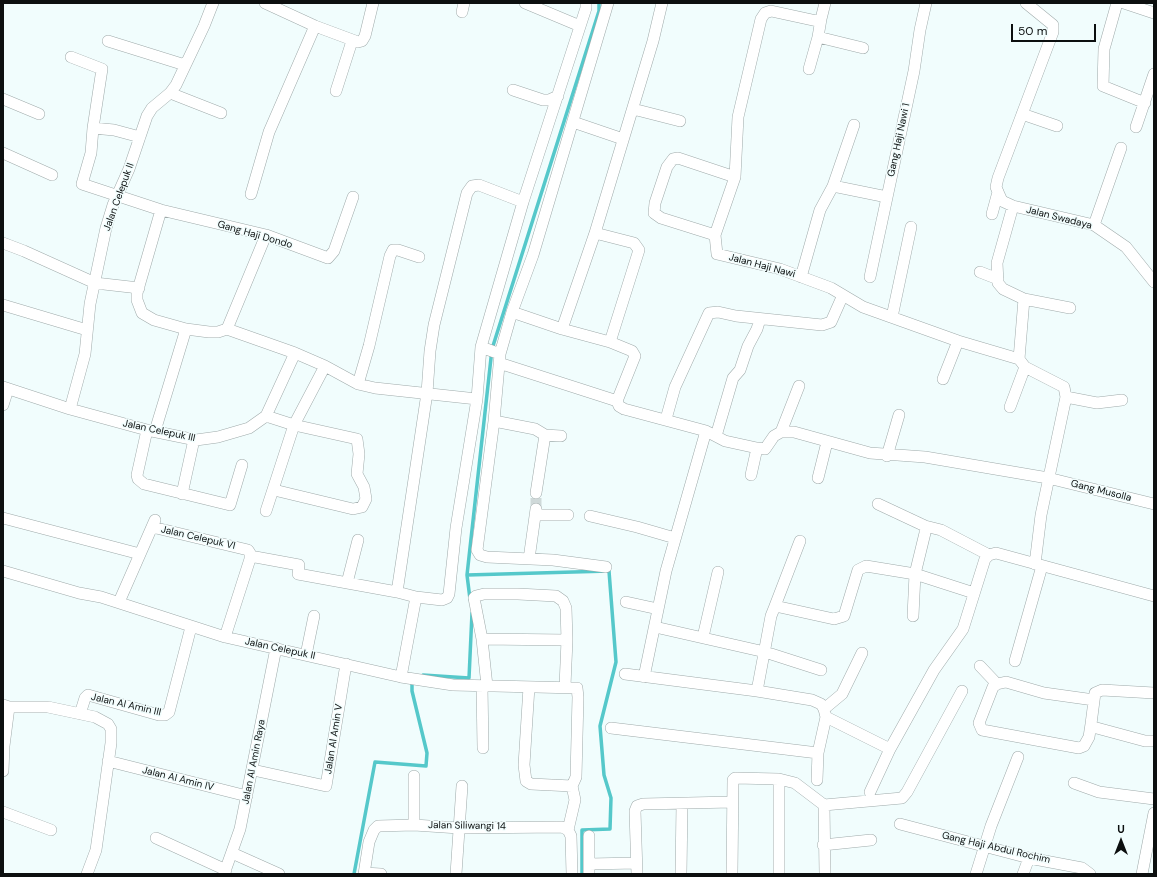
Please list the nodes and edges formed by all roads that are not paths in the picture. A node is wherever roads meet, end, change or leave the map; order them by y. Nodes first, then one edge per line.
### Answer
1 (213, 3) edge
2 (265, 3) edge
3 (373, 3) edge
4 (525, 3) edge
5 (586, 3) edge
6 (608, 3) edge
7 (662, 3) edge
8 (825, 3) edge
9 (926, 3) edge
10 (1023, 3) edge
11 (1117, 3) edge
12 (1124, 3) edge
13 (1154, 13) edge
14 (821, 19) junction
15 (315, 26) junction
16 (580, 26) junction
17 (818, 37) junction
18 (108, 41) dead end
19 (352, 41) junction
20 (862, 48) dead end
21 (71, 57) dead end
22 (185, 65) junction
23 (808, 69) dead end
24 (1154, 74) edge
25 (513, 90) dead end
26 (336, 91) dead end
27 (170, 93) junction
28 (558, 96) junction
29 (3, 99) edge
30 (1144, 103) junction
31 (633, 108) junction
32 (221, 113) dead end
33 (39, 114) dead end
34 (1022, 114) junction
35 (680, 120) dead end
36 (573, 122) junction
37 (854, 125) dead end
38 (1057, 126) dead end
39 (93, 128) junction
40 (1136, 128) dead end
41 (140, 137) junction
42 (623, 139) junction
43 (1120, 148) dead end
44 (3, 153) edge
45 (52, 175) dead end
46 (736, 177) junction
47 (833, 186) junction
48 (998, 192) junction
49 (251, 194) dead end
50 (118, 195) junction
51 (353, 197) dead end
52 (887, 197) junction
53 (523, 202) junction
54 (1013, 206) junction
55 (161, 210) junction
56 (992, 214) dead end
57 (1094, 225) junction
58 (911, 227) dead end
59 (595, 232) junction
60 (266, 235) junction
61 (715, 235) junction
62 (3, 243) edge
63 (419, 257) dead end
64 (980, 272) dead end
65 (801, 277) junction
66 (870, 277) dead end
67 (998, 279) junction
68 (1154, 282) edge
69 (95, 283) junction
70 (139, 288) junction
71 (843, 294) junction
72 (1024, 299) junction
73 (3, 305) edge
74 (1070, 308) dead end
75 (512, 312) junction
76 (892, 317) junction
77 (760, 319) junction
78 (186, 329) junction
79 (227, 329) junction
80 (562, 329) junction
81 (87, 330) junction
82 (958, 341) junction
83 (610, 342) junction
84 (482, 347) junction
85 (295, 353) junction
86 (498, 357) junction
87 (1022, 363) junction
88 (324, 366) junction
89 (943, 379) dead end
90 (358, 384) junction
91 (799, 386) dead end
92 (6, 388) edge
93 (427, 393) junction
94 (1066, 398) junction
95 (477, 399) junction
96 (1122, 400) dead end
97 (617, 401) junction
98 (3, 405) edge
99 (1010, 407) dead end
100 (70, 409) junction
101 (266, 416) junction
102 (899, 416) dead end
103 (666, 419) junction
104 (494, 421) junction
105 (294, 425) junction
106 (151, 430) junction
107 (781, 432) junction
108 (711, 433) junction
109 (544, 435) junction
110 (561, 436) dead end
111 (828, 442) junction
112 (193, 444) dead end
113 (757, 448) junction
114 (887, 456) junction
115 (242, 465) dead end
116 (751, 475) dead end
117 (818, 478) dead end
118 (1048, 478) junction
119 (274, 490) junction
120 (536, 493) tunnel mouth
121 (182, 494) junction
122 (878, 504) dead end
123 (1154, 504) edge
124 (266, 511) dead end
125 (568, 515) dead end
126 (590, 516) dead end
127 (3, 518) edge
128 (925, 526) junction
129 (675, 538) junction
130 (358, 540) dead end
131 (800, 541) dead end
132 (140, 554) junction
133 (989, 555) junction
134 (250, 556) junction
135 (529, 558) junction
136 (1038, 565) junction
137 (606, 567) dead end
138 (3, 571) edge
139 (718, 572) dead end
140 (915, 574) junction
141 (347, 583) junction
142 (397, 592) junction
143 (974, 593) junction
144 (1154, 596) edge
145 (416, 597) junction
146 (119, 602) junction
147 (626, 602) dead end
148 (775, 606) junction
149 (658, 609) junction
150 (314, 616) dead end
151 (914, 616) dead end
152 (191, 627) junction
153 (654, 627) junction
154 (225, 637) junction
155 (703, 637) junction
156 (482, 639) junction
157 (567, 640) junction
158 (276, 648) junction
159 (765, 652) junction
160 (862, 653) dead end
161 (306, 655) junction
162 (1015, 661) dead end
163 (346, 664) junction
164 (980, 666) dead end
165 (822, 670) dead end
166 (625, 674) dead end
167 (402, 677) junction
168 (644, 677) junction
169 (997, 684) junction
170 (485, 686) junction
171 (565, 686) junction
172 (529, 687) junction
173 (757, 691) junction
174 (962, 691) dead end
175 (1154, 694) edge
176 (1094, 700) junction
177 (6, 706) edge
178 (825, 713) junction
179 (80, 714) junction
180 (1091, 724) junction
181 (611, 728) dead end
182 (1154, 741) edge
183 (483, 748) dead end
184 (890, 749) junction
185 (818, 753) junction
186 (1018, 757) dead end
187 (108, 761) junction
188 (253, 770) junction
189 (3, 771) edge
190 (414, 776) dead end
191 (779, 779) junction
192 (817, 780) dead end
193 (1074, 784) dead end
194 (462, 786) dead end
195 (572, 786) junction
196 (870, 792) dead end
197 (247, 796) junction
198 (1154, 799) edge
199 (732, 802) junction
200 (682, 804) junction
201 (824, 805) junction
202 (3, 812) edge
203 (1154, 813) edge
204 (900, 824) dead end
205 (414, 825) junction
206 (459, 828) junction
207 (565, 828) junction
208 (51, 830) dead end
209 (589, 836) dead end
210 (156, 838) dead end
211 (871, 840) dead end
212 (823, 845) junction
213 (985, 846) junction
214 (232, 854) junction
215 (1029, 858) junction
216 (636, 868) edge
217 (589, 869) edge
218 (225, 872) edge
219 (87, 874) edge
220 (279, 874) edge
221 (364, 874) edge
222 (381, 874) edge
223 (456, 874) edge
224 (572, 874) edge
225 (681, 874) edge
226 (732, 874) edge
227 (780, 874) edge
228 (825, 874) edge
229 (976, 874) edge
230 (1023, 874) edge
231 (1090, 874) edge
232 (1142, 874) edge

1 - 22 street, Jalan Celepuk II
2 - 15 street
3 - 19 street
4 - 16 street
5 - 16 street
6 - 36 street
7 - 31 street
8 - 14 street
9 - 52 street, Gang Haji Nawi 1
10 - 34 street
11 - 30 street
12 - 13 street
14 - 17 street
14 - 46 street
15 - 19 street
15 - 49 street
16 - 28 street
17 - 20 street
17 - 23 street
18 - 22 street
19 - 26 street
21 - 39 street
22 - 27 street, Jalan Celepuk II
24 - 30 street
25 - 28 street
27 - 32 street
27 - 41 street, Jalan Celepuk II
28 - 53 street
29 - 33 street
30 - 40 street
31 - 35 street
31 - 42 street
34 - 38 street
34 - 48 street
36 - 42 street
36 - 75 street
37 - 47 street
39 - 41 street
39 - 50 street, Gang Haji Dondo
41 - 50 street, Jalan Celepuk II
42 - 59 street
43 - 57 street
44 - 45 street
46 - 61 street
46 - 61 street
47 - 52 street
47 - 65 street
48 - 54 street
48 - 56 street
50 - 55 street, Gang Haji Dondo
50 - 69 street, Jalan Celepuk II
51 - 60 street, Gang Haji Dondo
52 - 66 street, Gang Haji Nawi 1
53 - 84 street
53 - 93 street
54 - 57 street, Jalan Swadaya
54 - 67 street
55 - 60 street, Gang Haji Dondo
55 - 70 street
57 - 68 street, Jalan Swadaya
58 - 76 street
59 - 80 street
59 - 83 street
60 - 79 street
61 - 65 street, Jalan Haji Nawi
62 - 69 street
63 - 90 street
64 - 67 street
65 - 71 street, Jalan Haji Nawi
67 - 72 street
69 - 70 street
69 - 81 street, Jalan Celepuk II
70 - 78 street
71 - 76 street, Jalan Haji Nawi
71 - 77 street
72 - 74 street
72 - 87 street
73 - 81 street
75 - 80 street
75 - 86 street
76 - 82 street, Jalan Haji Nawi
77 - 103 street
77 - 108 street
78 - 79 street
78 - 106 street
79 - 85 street
80 - 83 street
81 - 100 street, Jalan Celepuk II
82 - 87 street, Jalan Haji Nawi
82 - 89 street
83 - 97 street
84 - 86 street
84 - 95 street
85 - 88 street
85 - 101 street
86 - 97 street
86 - 104 street
87 - 94 street, Jalan Haji Nawi
87 - 99 street
88 - 90 street
88 - 105 street
90 - 93 street
91 - 107 street
92 - 98 street
92 - 100 street, Jalan Celepuk III
93 - 95 street
93 - 142 street
94 - 96 street
94 - 118 street
95 - 145 street
97 - 103 street
100 - 106 street, Jalan Celepuk III
101 - 105 street
101 - 106 street, Jalan Celepuk III
102 - 114 street
103 - 108 street
104 - 109 street
104 - 135 street
105 - 119 street
105 - 119 street
106 - 121 street
107 - 111 street, Gang Musolla
107 - 113 street
108 - 113 street
108 - 129 street
109 - 110 street
109 - 120 street
111 - 114 street, Gang Musolla
111 - 117 street
112 - 121 street
113 - 116 street
114 - 118 street, Gang Musolla
115 - 121 street
118 - 123 street, Gang Musolla
118 - 136 street
119 - 124 street
122 - 128 street
125 - 135 street
126 - 129 street
127 - 132 street
128 - 133 street
128 - 140 street
129 - 149 street
130 - 141 street
131 - 148 street
132 - 134 street, Jalan Celepuk VI
132 - 146 street
133 - 136 street
133 - 143 street
134 - 141 street
134 - 154 street
135 - 137 street
136 - 144 street
136 - 162 street
138 - 146 street, Jalan Celepuk II
139 - 155 street
140 - 143 street
140 - 148 street
140 - 151 street
141 - 142 street
142 - 145 street
143 - 184 street
145 - 167 street
146 - 152 street, Jalan Celepuk II
147 - 149 street
148 - 159 street
149 - 153 street
150 - 161 street
152 - 154 street, Jalan Celepuk II
152 - 179 street, Jalan Al Amin III
153 - 155 street
153 - 168 street
154 - 158 street, Jalan Celepuk II
155 - 159 street
156 - 157 street
156 - 157 street
156 - 170 street
157 - 171 street
158 - 161 street, Jalan Celepuk II
158 - 188 street, Jalan Al Amin Raya
159 - 165 street
159 - 173 street
160 - 178 street
161 - 163 street, Jalan Celepuk II
163 - 167 street, Jalan Celepuk II
163 - 188 street, Jalan Al Amin V
164 - 169 street
166 - 168 street
167 - 170 street, Jalan Celepuk II
168 - 173 street
169 - 176 street
169 - 180 street
170 - 172 street, Jalan Celepuk II
170 - 183 street
171 - 172 street, Jalan Celepuk II
171 - 195 street
172 - 195 street
173 - 178 street
174 - 201 street
175 - 176 street
176 - 180 street
177 - 179 street, Jalan Al Amin III
177 - 189 street
178 - 184 street
178 - 185 street
179 - 187 street, Jalan Al Amin III
180 - 182 street
181 - 185 street
184 - 196 street
185 - 192 street
186 - 213 street
187 - 197 street, Jalan Al Amin IV
187 - 219 street, Jalan Al Amin III
188 - 197 street, Jalan Al Amin Raya
190 - 205 street
191 - 199 street
191 - 201 street
191 - 227 street
193 - 198 street
194 - 206 street
195 - 207 street
197 - 214 street, Jalan Al Amin Raya
199 - 200 street
199 - 226 street
200 - 216 street
200 - 225 street
201 - 212 street
202 - 208 street
203 - 232 street
204 - 213 street, Gang Haji Abdul Rochim
205 - 206 street, Jalan Siliwangi 14
205 - 221 street, Jalan Siliwangi 14
206 - 207 street, Jalan Siliwangi 14
206 - 223 street
207 - 224 street
209 - 217 street
210 - 218 street
211 - 212 street
212 - 228 street
213 - 215 street, Gang Haji Abdul Rochim
213 - 229 street
214 - 218 street, Jalan Al Amin Raya
214 - 220 street
215 - 230 street
215 - 231 street, Gang Haji Abdul Rochim
216 - 217 street
221 - 222 street

